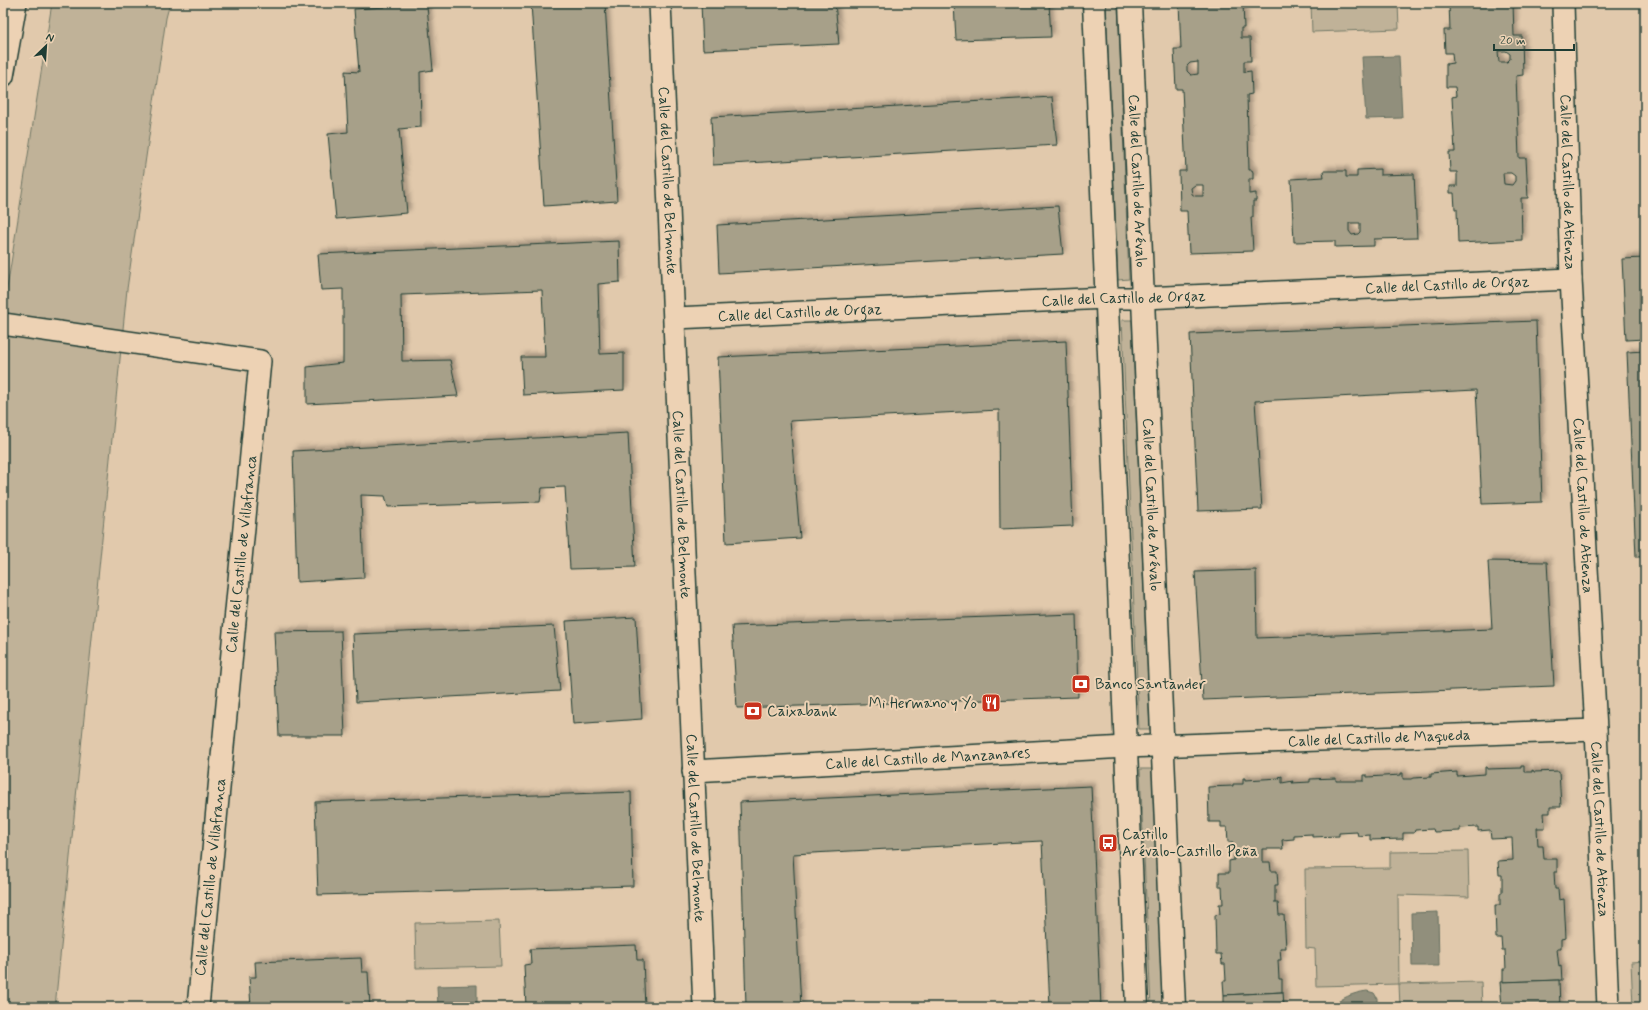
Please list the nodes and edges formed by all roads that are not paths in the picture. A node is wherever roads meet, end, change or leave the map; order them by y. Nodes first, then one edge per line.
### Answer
1 (16, 3) edge
2 (660, 3) edge
3 (1094, 3) edge
4 (1130, 3) edge
5 (1563, 3) edge
6 (3, 76) edge
7 (1571, 279) junction
8 (1106, 298) junction
9 (1144, 298) junction
10 (676, 318) junction
11 (3, 324) edge
12 (1596, 730) junction
13 (1163, 746) junction
14 (1126, 747) junction
15 (693, 771) junction
16 (198, 1007) edge
17 (704, 1007) edge
18 (1137, 1007) edge
19 (1174, 1007) edge
20 (1608, 1007) edge

1 - 6 street
2 - 10 street, Calle del Castillo de Belmonte
3 - 8 street
4 - 9 street, Calle del Castillo de Arévalo
5 - 7 street, Calle del Castillo de Atienza
7 - 9 street, Calle del Castillo de Orgaz
7 - 12 street, Calle del Castillo de Atienza
8 - 9 street, Calle del Castillo de Orgaz
8 - 10 street, Calle del Castillo de Orgaz
8 - 14 street
9 - 13 street, Calle del Castillo de Arévalo
10 - 15 street, Calle del Castillo de Belmonte
11 - 16 street, Calle del Castillo de Villafranca
12 - 13 street, Calle del Castillo de Maqueda
12 - 20 street, Calle del Castillo de Atienza
13 - 14 street, Calle del Castillo de Manzanares
13 - 19 street, Calle del Castillo de Arévalo
14 - 15 street, Calle del Castillo de Manzanares
14 - 18 street
15 - 17 street, Calle del Castillo de Belmonte

